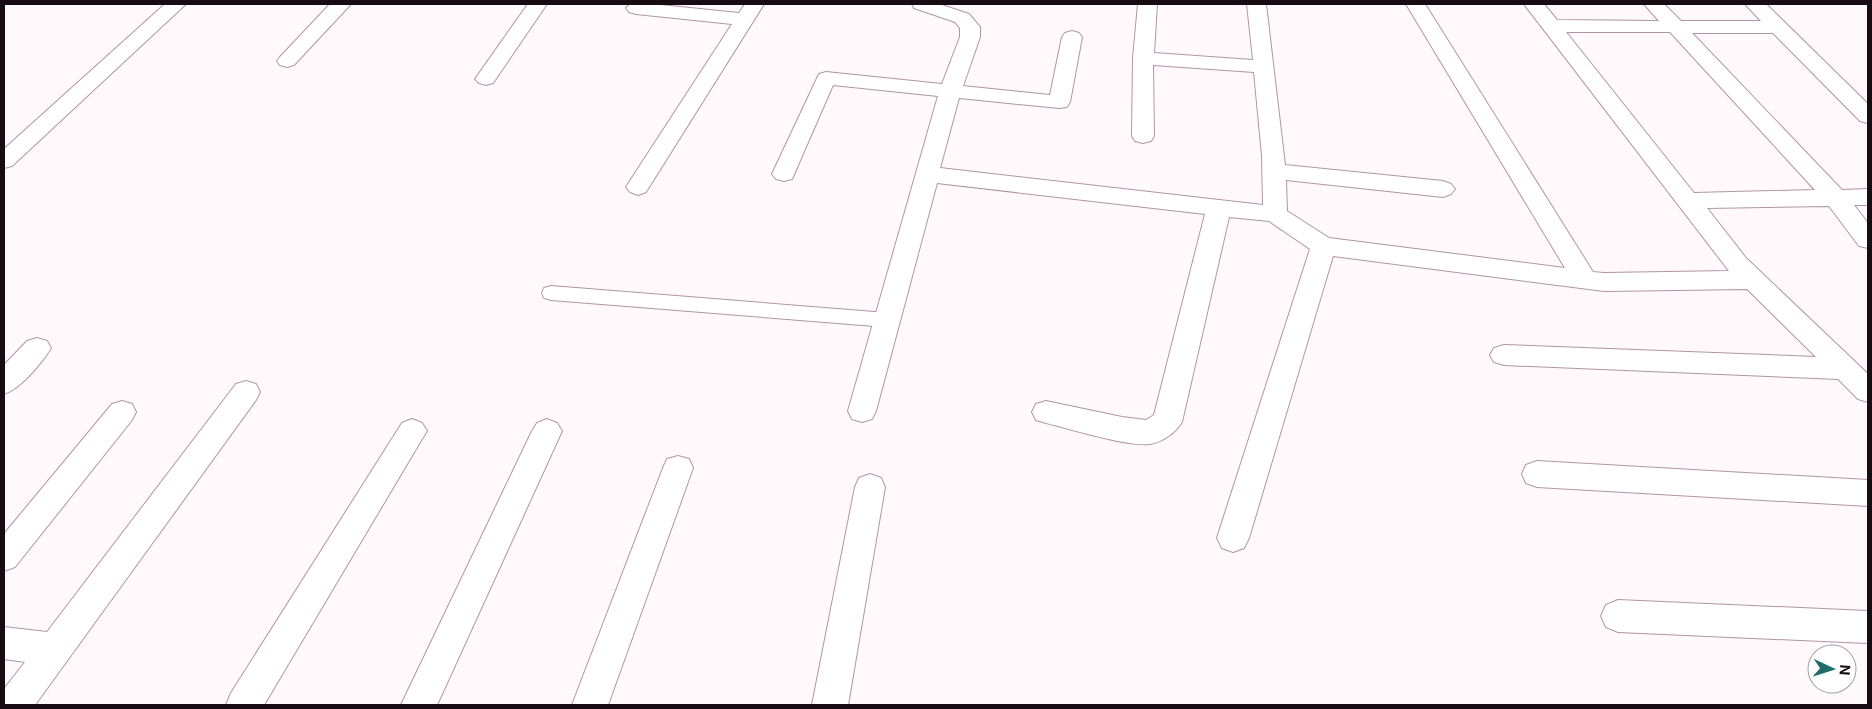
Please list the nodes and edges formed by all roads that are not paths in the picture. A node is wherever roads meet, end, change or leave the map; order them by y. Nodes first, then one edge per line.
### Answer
1 (176, 4) edge
2 (341, 4) edge
3 (537, 4) edge
4 (921, 4) edge
5 (1147, 4) edge
6 (1257, 4) edge
7 (1416, 4) edge
8 (1534, 4) edge
9 (1654, 4) edge
10 (1755, 4) edge
11 (636, 8) dead end
12 (749, 11) edge
13 (1552, 26) junction
14 (1675, 27) junction
15 (1778, 27) junction
16 (1072, 38) dead end
17 (1143, 58) junction
18 (287, 61) dead end
19 (1264, 67) junction
20 (486, 79) dead end
21 (950, 91) junction
22 (1868, 116) edge
23 (1143, 136) dead end
24 (4, 161) edge
25 (1274, 172) junction
26 (784, 174) dead end
27 (927, 174) junction
28 (638, 187) dead end
29 (1443, 189) dead end
30 (1868, 197) edge
31 (1836, 198) junction
32 (1688, 201) junction
33 (1219, 207) junction
34 (1275, 214) junction
35 (1868, 240) edge
36 (1323, 246) junction
37 (1585, 279) junction
38 (1753, 280) junction
39 (551, 292) dead end
40 (887, 320) junction
41 (37, 348) dead end
42 (1504, 354) dead end
43 (1846, 369) junction
44 (4, 383) edge
45 (1868, 391) edge
46 (246, 392) dead end
47 (862, 411) dead end
48 (122, 412) dead end
49 (1046, 412) dead end
50 (412, 431) dead end
51 (547, 431) dead end
52 (678, 468) dead end
53 (1537, 474) dead end
54 (870, 487) dead end
55 (1868, 493) edge
56 (1233, 538) dead end
57 (4, 557) edge
58 (1618, 616) dead end
59 (1868, 627) edge
60 (4, 643) edge
61 (55, 649) junction
62 (14, 705) edge
63 (244, 705) edge
64 (419, 705) edge
65 (590, 705) edge
66 (830, 705) edge

1 - 24 street
2 - 18 street
3 - 20 street
4 - 21 street
5 - 17 street
6 - 19 street
7 - 37 street
8 - 13 street
9 - 14 street
10 - 15 street
11 - 12 street
12 - 28 street
13 - 14 street
13 - 32 street
14 - 15 street
14 - 31 street
15 - 22 street
16 - 21 street
17 - 19 street
17 - 23 street
19 - 25 street
21 - 26 street
21 - 27 street
25 - 29 street
25 - 34 street
27 - 33 street
27 - 40 street
30 - 31 street
31 - 32 street
31 - 35 street
32 - 38 street
33 - 34 street
33 - 49 street
34 - 36 street
36 - 37 street
36 - 56 street
37 - 38 street
38 - 43 street
39 - 40 lane
40 - 47 street
41 - 44 street
42 - 43 street
43 - 45 street
46 - 61 street
48 - 57 street
50 - 63 street
51 - 64 street
52 - 65 street
53 - 55 street
54 - 66 street
58 - 59 street
60 - 61 street
61 - 62 street

